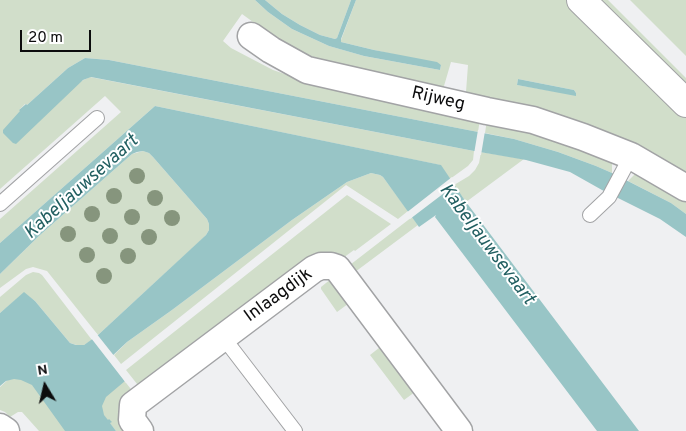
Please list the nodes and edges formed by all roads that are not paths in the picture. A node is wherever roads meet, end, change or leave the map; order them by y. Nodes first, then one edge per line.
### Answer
1 (581, 0) edge
2 (250, 36) dead end
3 (686, 103) edge
4 (97, 118) dead end
5 (625, 165) junction
6 (686, 188) edge
7 (0, 204) edge
8 (590, 215) dead end
9 (223, 337) junction
10 (0, 427) edge
11 (6, 431) edge
12 (140, 431) edge
13 (295, 431) edge
14 (459, 431) edge

1 - 3 street
2 - 5 street, Rijweg
4 - 7 lane
5 - 6 street, Rijweg
5 - 8 lane
9 - 12 street, Inlaagdijk
9 - 13 lane
9 - 14 street, Inlaagdijk
10 - 11 street

